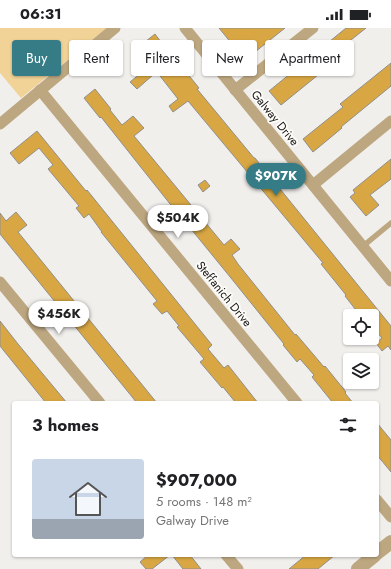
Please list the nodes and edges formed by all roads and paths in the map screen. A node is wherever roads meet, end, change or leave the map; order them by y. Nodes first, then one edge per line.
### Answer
1 (115, 28) edge
2 (185, 28) edge
3 (313, 28) edge
4 (40, 90) junction
5 (235, 90) junction
6 (391, 121) edge
7 (0, 124) edge
8 (313, 185) junction
9 (391, 223) edge
10 (363, 246) junction
11 (391, 281) edge
12 (0, 282) edge
13 (98, 401) edge
14 (295, 401) edge
15 (379, 502) edge
16 (391, 517) edge
17 (391, 542) edge
18 (379, 552) edge
19 (228, 557) edge
20 (372, 557) edge
21 (238, 569) edge
22 (358, 569) edge

1 - 4 street
2 - 5 street, Galway Drive
3 - 5 street
4 - 7 street
4 - 14 street, Steffanich Drive
5 - 8 street, Galway Drive
6 - 8 street
8 - 10 street, Galway Drive
9 - 10 lane
10 - 11 street, Galway Drive
12 - 13 street
15 - 16 street
17 - 18 street
19 - 21 street
20 - 22 street

